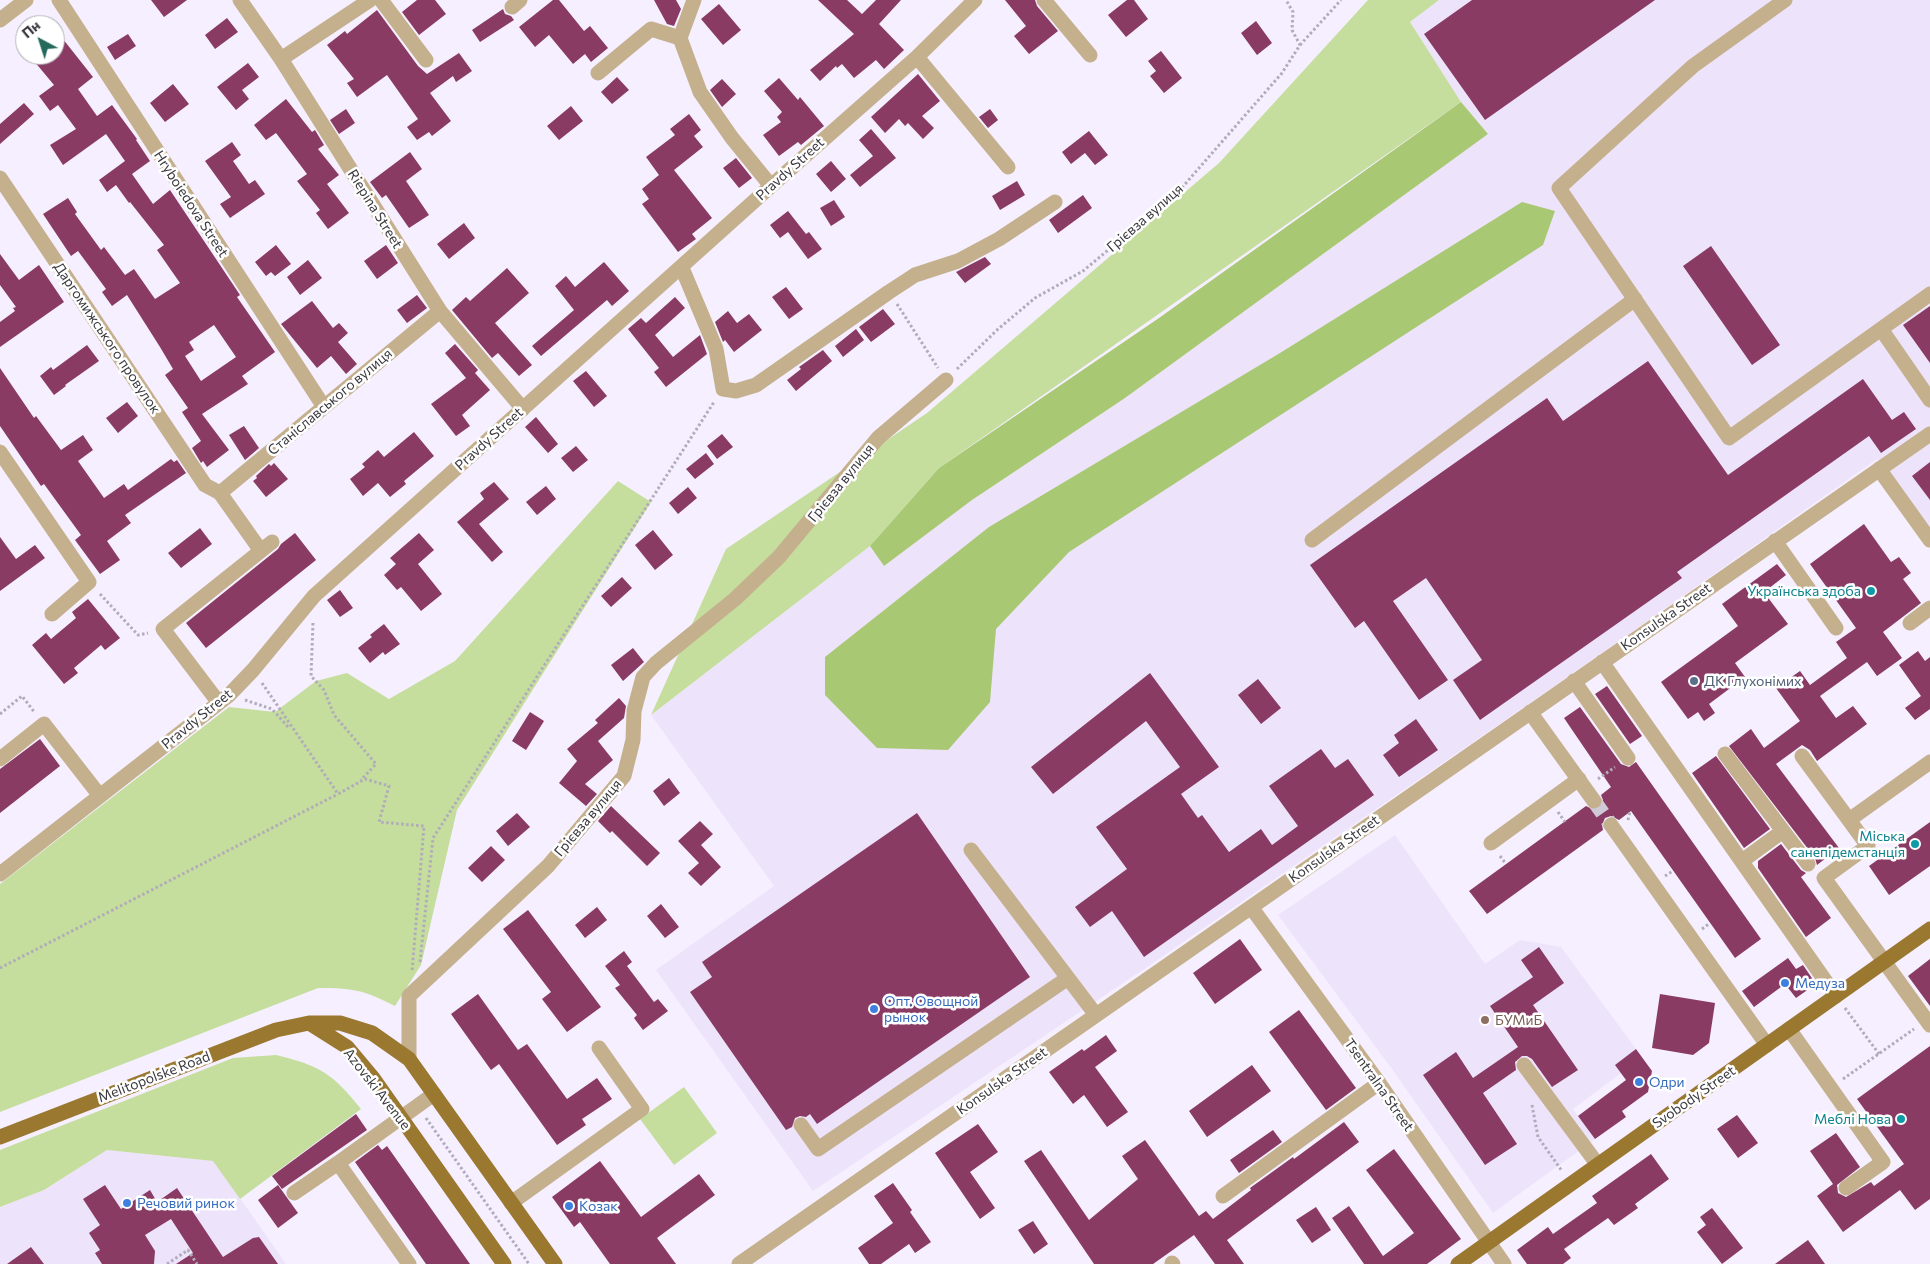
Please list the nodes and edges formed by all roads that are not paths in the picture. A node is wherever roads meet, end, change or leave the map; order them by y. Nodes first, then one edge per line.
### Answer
1 (26, 0) edge
2 (59, 0) edge
3 (240, 0) edge
4 (370, 0) edge
5 (381, 0) edge
6 (694, 0) edge
7 (975, 0) edge
8 (1044, 0) edge
9 (1785, 0) edge
10 (0, 20) edge
11 (680, 38) junction
12 (1090, 54) dead end
13 (917, 57) junction
14 (281, 59) junction
15 (426, 60) dead end
16 (598, 74) dead end
17 (1008, 167) dead end
18 (0, 178) edge
19 (771, 186) junction
20 (1055, 202) dead end
21 (682, 268) junction
22 (1930, 294) edge
23 (1635, 299) junction
24 (440, 311) junction
25 (1880, 329) junction
26 (946, 380) road end
27 (1930, 400) edge
28 (324, 408) junction
29 (522, 409) junction
30 (1930, 434) edge
31 (0, 452) edge
32 (1879, 469) junction
33 (220, 493) junction
34 (1312, 540) dead end
35 (1930, 540) edge
36 (1775, 541) junction
37 (1930, 608) edge
38 (52, 614) dead end
39 (1910, 623) dead end
40 (1836, 628) dead end
41 (1602, 662) junction
42 (1574, 681) junction
43 (224, 698) junction
44 (1530, 712) junction
45 (1725, 754) dead end
46 (1802, 756) dead end
47 (1628, 758) dead end
48 (0, 759) edge
49 (1930, 762) edge
50 (1579, 779) junction
51 (100, 796) junction
52 (1594, 801) tunnel mouth
53 (1849, 820) junction
54 (1611, 825) tunnel mouth
55 (1783, 831) junction
56 (1491, 843) dead end
57 (971, 850) dead end
58 (1742, 861) junction
59 (1808, 864) dead end
60 (0, 874) edge
61 (1251, 907) junction
62 (1930, 930) edge
63 (1884, 962) junction
64 (1068, 978) junction
65 (1836, 996) junction
66 (1096, 1015) junction
67 (309, 1023) junction
68 (1928, 1023) edge
69 (1789, 1029) junction
70 (1767, 1045) junction
71 (599, 1048) dead end
72 (409, 1059) junction
73 (1524, 1065) dead end
74 (1379, 1083) junction
75 (434, 1094) junction
76 (401, 1118) junction
77 (801, 1125) dead end
78 (0, 1137) edge
79 (338, 1163) junction
80 (1598, 1164) junction
81 (1846, 1188) dead end
82 (294, 1194) dead end
83 (1223, 1196) dead end
84 (511, 1203) junction
85 (1489, 1242) junction
86 (409, 1264) edge
87 (504, 1264) edge
88 (555, 1264) edge
89 (739, 1264) edge
90 (1458, 1264) edge
91 (1504, 1264) edge

1 - 10 street
2 - 28 street, Hryboiedova Street
3 - 14 street, Riepina Street
4 - 14 street
5 - 15 street
6 - 11 street
7 - 13 street, Pravdy Street
8 - 12 street
9 - 23 street
11 - 16 street
11 - 19 street
13 - 17 street
13 - 19 street, Pravdy Street
14 - 24 street, Riepina Street
18 - 33 street, Даргомижського провулок
19 - 21 street, Pravdy Street
20 - 21 street
21 - 29 street, Pravdy Street
22 - 25 street
23 - 25 street
23 - 34 street
24 - 28 street, Станіславського вулиця
24 - 29 street, Riepina Street
25 - 27 street
26 - 72 street, Грієвза вулиця
28 - 33 street, Станіславського вулиця
29 - 43 street, Pravdy Street
30 - 32 street, Konsulska Street
31 - 38 street
32 - 35 street
32 - 36 street, Konsulska Street
33 - 43 street, Даргомижського провулок
36 - 40 street
36 - 41 street, Konsulska Street
37 - 39 street
41 - 42 street, Konsulska Street
41 - 58 street
42 - 44 street, Konsulska Street
42 - 47 street
43 - 51 street, Pravdy Street
44 - 50 street
44 - 61 street, Konsulska Street
45 - 55 street
46 - 53 street
48 - 51 street
49 - 53 street
50 - 52 street
50 - 56 street
51 - 60 street, Pravdy Street
53 - 63 street
54 - 70 street
55 - 58 street
55 - 59 street
57 - 64 street
58 - 65 street
61 - 66 street, Konsulska Street
61 - 74 street, Tsentralna Street
62 - 63 main road, Svobody Street
63 - 65 main road, Svobody Street
63 - 68 street
64 - 66 street
64 - 77 street
65 - 69 main road, Svobody Street
66 - 89 street, Konsulska Street
67 - 72 main road, Azovski Avenue
67 - 76 main road, Azovski Avenue
67 - 78 main road, Melitopolske Road
69 - 70 main road, Svobody Street
69 - 81 street
70 - 80 main road, Svobody Street
71 - 84 street
72 - 75 main road, Azovski Avenue
73 - 80 street
74 - 83 street
74 - 85 street, Tsentralna Street
75 - 76 street
75 - 84 main road, Azovski Avenue
76 - 79 street
76 - 87 main road, Azovski Avenue
79 - 82 street
79 - 86 street
80 - 85 main road, Svobody Street
84 - 88 main road, Azovski Avenue
85 - 90 main road, Svobody Street
85 - 91 street, Tsentralna Street

